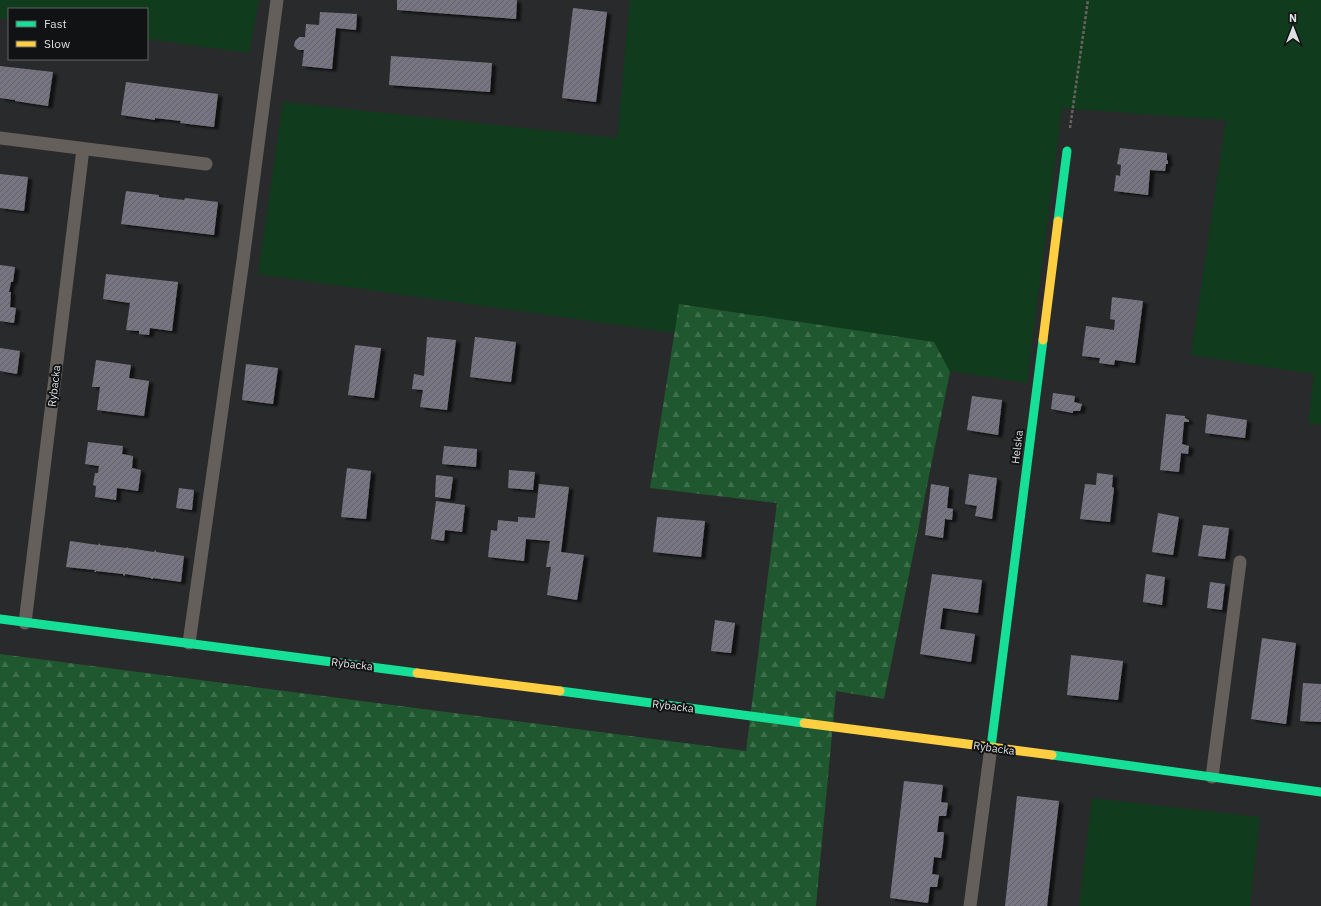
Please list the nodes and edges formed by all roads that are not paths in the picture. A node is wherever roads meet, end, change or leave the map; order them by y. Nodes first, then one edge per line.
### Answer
1 (277, 0) edge
2 (0, 138) edge
3 (83, 149) junction
4 (1067, 151) road end
5 (206, 164) dead end
6 (1240, 562) dead end
7 (0, 619) edge
8 (25, 622) junction
9 (189, 643) junction
10 (991, 747) junction
11 (1212, 777) junction
12 (1321, 792) edge
13 (970, 906) edge

1 - 9 lane
2 - 3 lane
3 - 5 lane
3 - 8 lane, Rybacka
4 - 10 street, Helska
6 - 11 lane
7 - 8 street, Rybacka
8 - 9 street, Rybacka
9 - 10 street, Rybacka
10 - 11 street, Rybacka
10 - 13 lane
11 - 12 street, Rybacka

